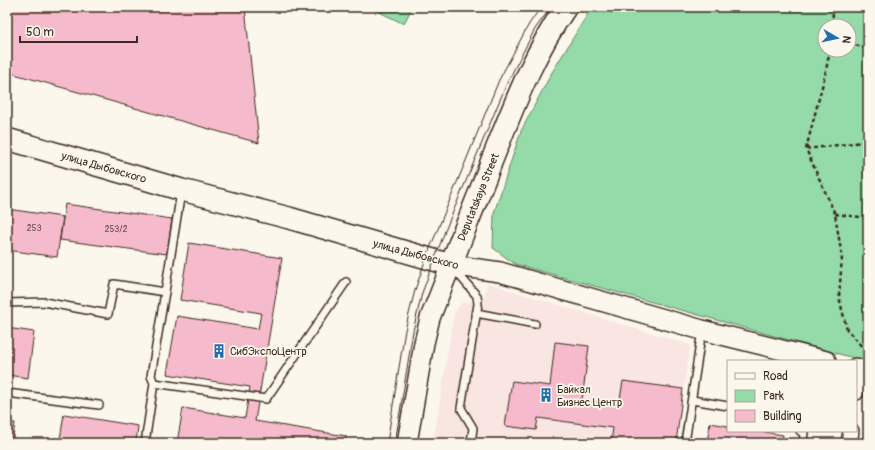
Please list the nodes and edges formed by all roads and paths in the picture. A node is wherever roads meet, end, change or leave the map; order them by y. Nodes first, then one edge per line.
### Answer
1 (566, 7) edge
2 (830, 7) edge
3 (833, 18) edge
4 (857, 46) edge
5 (868, 49) edge
6 (828, 58) edge
7 (7, 139) edge
8 (868, 140) edge
9 (806, 149) junction
10 (182, 190) junction
11 (835, 214) junction
12 (868, 218) edge
13 (451, 265) junction
14 (346, 282) dead end
15 (165, 292) junction
16 (7, 303) edge
17 (476, 313) junction
18 (535, 324) dead end
19 (702, 330) junction
20 (866, 351) dead end
21 (822, 360) edge
22 (861, 370) edge
23 (154, 383) junction
24 (857, 388) edge
25 (7, 393) edge
26 (692, 400) junction
27 (99, 404) dead end
28 (727, 406) edge
29 (802, 432) edge
30 (851, 432) edge
31 (145, 443) edge
32 (407, 443) edge
33 (471, 443) edge
34 (685, 443) edge
35 (803, 443) edge
36 (849, 443) edge

1 - 13 main road, Deputatskaya Street
2 - 3 path
4 - 5 path
6 - 9 path
7 - 10 main road, улица Дыбовского
8 - 9 path
9 - 11 path
10 - 13 main road, улица Дыбовского
10 - 15 lane
11 - 12 path
11 - 20 path
13 - 17 lane
13 - 19 street, улица Дыбовского
13 - 32 street, Deputatskaya Street
14 - 23 lane
15 - 16 lane
15 - 23 lane
17 - 18 lane
17 - 33 lane
19 - 21 street, улица Дыбовского
19 - 26 lane
22 - 24 street
23 - 31 lane
25 - 27 lane
26 - 28 lane
26 - 34 lane
29 - 35 lane
30 - 36 street

